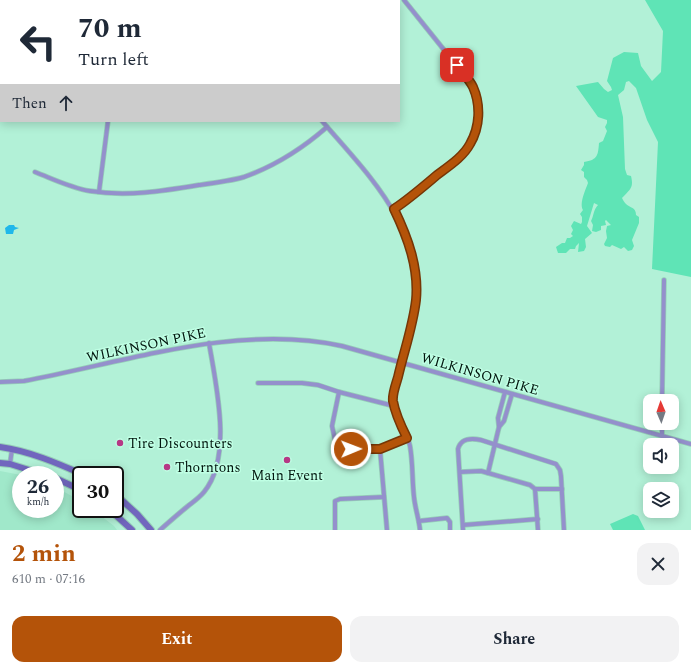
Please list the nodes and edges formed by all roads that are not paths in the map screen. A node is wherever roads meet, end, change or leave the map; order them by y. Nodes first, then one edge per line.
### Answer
1 (404, 0) edge
2 (108, 122) edge
3 (323, 122) edge
4 (327, 127) junction
5 (36, 172) dead end
6 (99, 192) junction
7 (394, 209) junction
8 (664, 280) dead end
9 (209, 343) junction
10 (401, 363) junction
11 (0, 382) edge
12 (258, 383) dead end
13 (339, 392) junction
14 (505, 392) junction
15 (512, 394) junction
16 (662, 394) edge
17 (394, 406) junction
18 (499, 427) junction
19 (662, 430) edge
20 (662, 436) junction
21 (407, 438) junction
22 (691, 444) edge
23 (495, 445) junction
24 (0, 447) edge
25 (12, 449) junction
26 (380, 449) junction
27 (0, 463) edge
28 (10, 464) junction
29 (16, 466) edge
30 (72, 470) edge
31 (460, 472) junction
32 (488, 473) junction
33 (536, 489) junction
34 (562, 489) junction
35 (384, 497) junction
36 (124, 503) edge
37 (119, 518) edge
38 (538, 519) junction
39 (419, 521) junction
40 (463, 528) edge
41 (132, 530) edge
42 (151, 530) edge
43 (160, 530) edge
44 (336, 530) edge
45 (387, 530) edge
46 (420, 530) edge
47 (450, 530) edge
48 (538, 530) edge
49 (564, 530) edge

1 - 7 street
2 - 6 street
3 - 4 street
4 - 6 street
4 - 7 street
5 - 6 street
7 - 10 street
8 - 16 street
9 - 10 street, WILKINSON PIKE
9 - 11 street, WILKINSON PIKE
9 - 43 street
10 - 14 street, WILKINSON PIKE
10 - 17 street
12 - 13 street
13 - 17 street
13 - 26 street
14 - 15 street, WILKINSON PIKE
14 - 18 street
15 - 18 street
15 - 20 street, WILKINSON PIKE
17 - 21 street
18 - 23 street
19 - 20 street
20 - 22 street, WILKINSON PIKE
21 - 26 street
21 - 39 street
23 - 31 street
23 - 32 street
23 - 34 street
24 - 25 main road
25 - 28 street
25 - 30 main road
26 - 35 street
27 - 28 main road
28 - 29 main road
31 - 32 street
31 - 40 street
32 - 33 street
33 - 34 street
33 - 38 street
34 - 49 street
35 - 44 street
35 - 45 street
36 - 42 main road
37 - 41 main road
38 - 40 street
38 - 48 street
39 - 46 street
39 - 47 street

